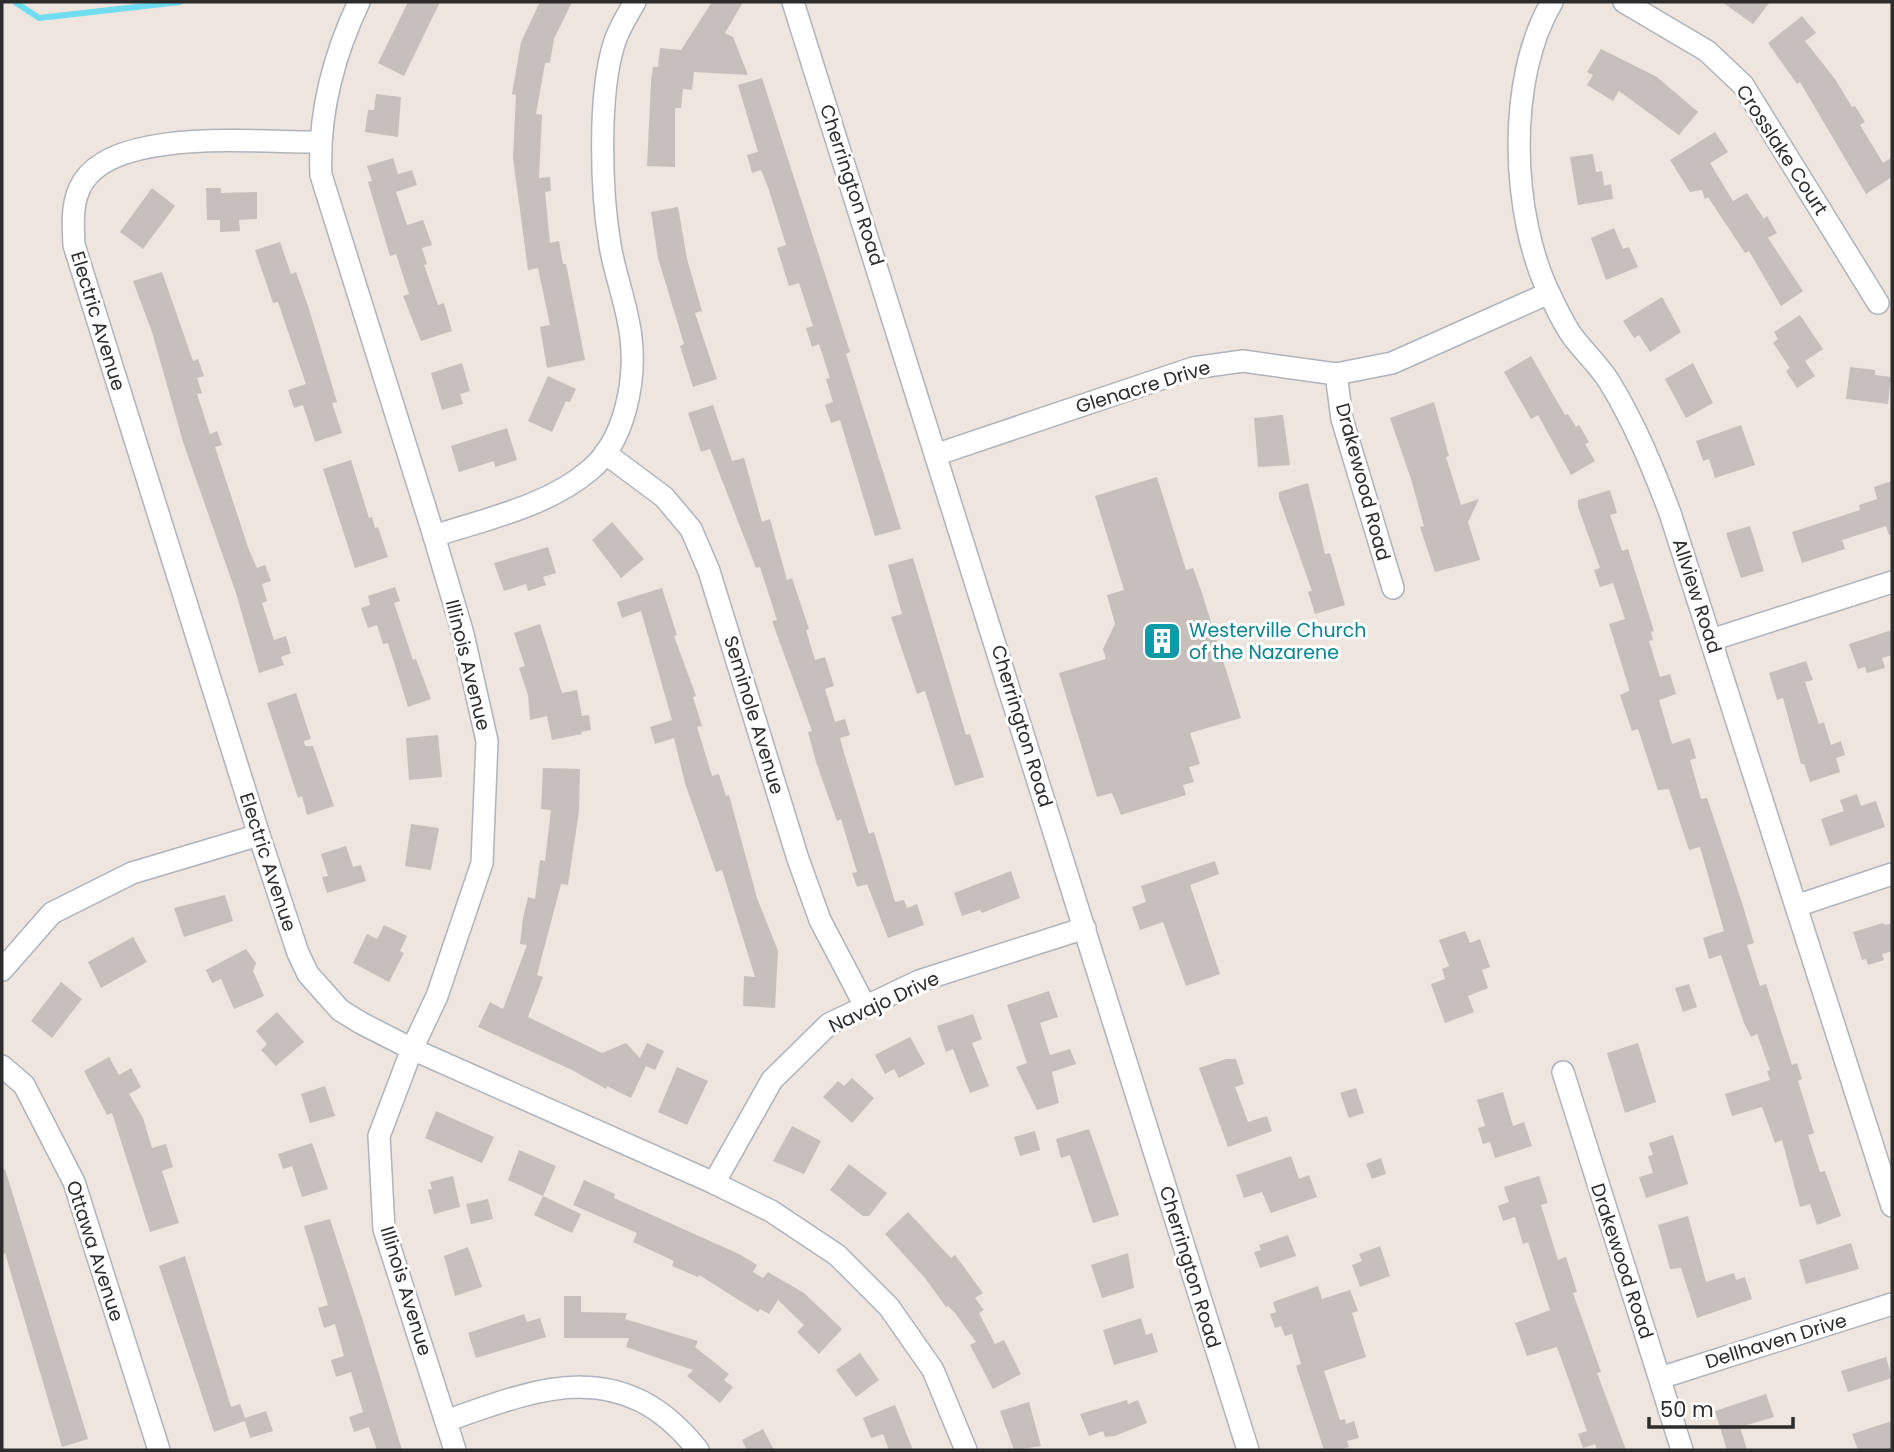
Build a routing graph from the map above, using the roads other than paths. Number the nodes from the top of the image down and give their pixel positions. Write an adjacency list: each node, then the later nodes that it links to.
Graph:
1 (359, 2): 6 (street, Illinois Avenue)
2 (635, 2): 10 (street)
3 (793, 2): 11 (street, Cherrington Road)
4 (1552, 2): 7 (street, Allview Road)
5 (1624, 2): 8 (street, Crosslake Court)
6 (319, 142): 12 (street, Illinois Avenue); 16 (street, Electric Avenue)
7 (1549, 293): 9 (street, Glenacre Drive); 15 (street, Allview Road)
8 (1878, 303)
9 (1336, 374): 11 (street, Glenacre Drive); 14 (street, Drakewood Road)
10 (605, 453): 12 (street); 21 (street, Seminole Avenue)
11 (938, 454): 19 (street, Cherrington Road)
12 (435, 536): 22 (street, Illinois Avenue)
13 (1892, 582): 15 (street)
14 (1393, 588)
15 (1711, 640): 18 (street, Allview Road)
16 (259, 835): 20 (street); 22 (street, Electric Avenue)
17 (1892, 874): 18 (street)
18 (1796, 906): 25 (street, Allview Road)
19 (1085, 928): 21 (street, Navajo Drive); 35 (street, Cherrington Road)
20 (2, 970)
21 (866, 1006): 26 (street, Navajo Drive)
22 (412, 1049): 26 (street, Electric Avenue); 30 (street, Illinois Avenue)
23 (2, 1066): 31 (street, Ottawa Avenue)
24 (1563, 1072): 29 (street, Drakewood Road)
25 (1886, 1167): 27 (street, Allview Road)
26 (714, 1183): 34 (street, Electric Avenue)
27 (1892, 1206)
28 (1892, 1304): 29 (street, Dellhaven Drive)
29 (1660, 1378): 36 (street, Drakewood Road)
30 (446, 1421): 32 (street, Illinois Avenue); 33 (street)
31 (159, 1450)
32 (455, 1450)
33 (698, 1450)
34 (966, 1450)
35 (1248, 1450)
36 (1682, 1450)

